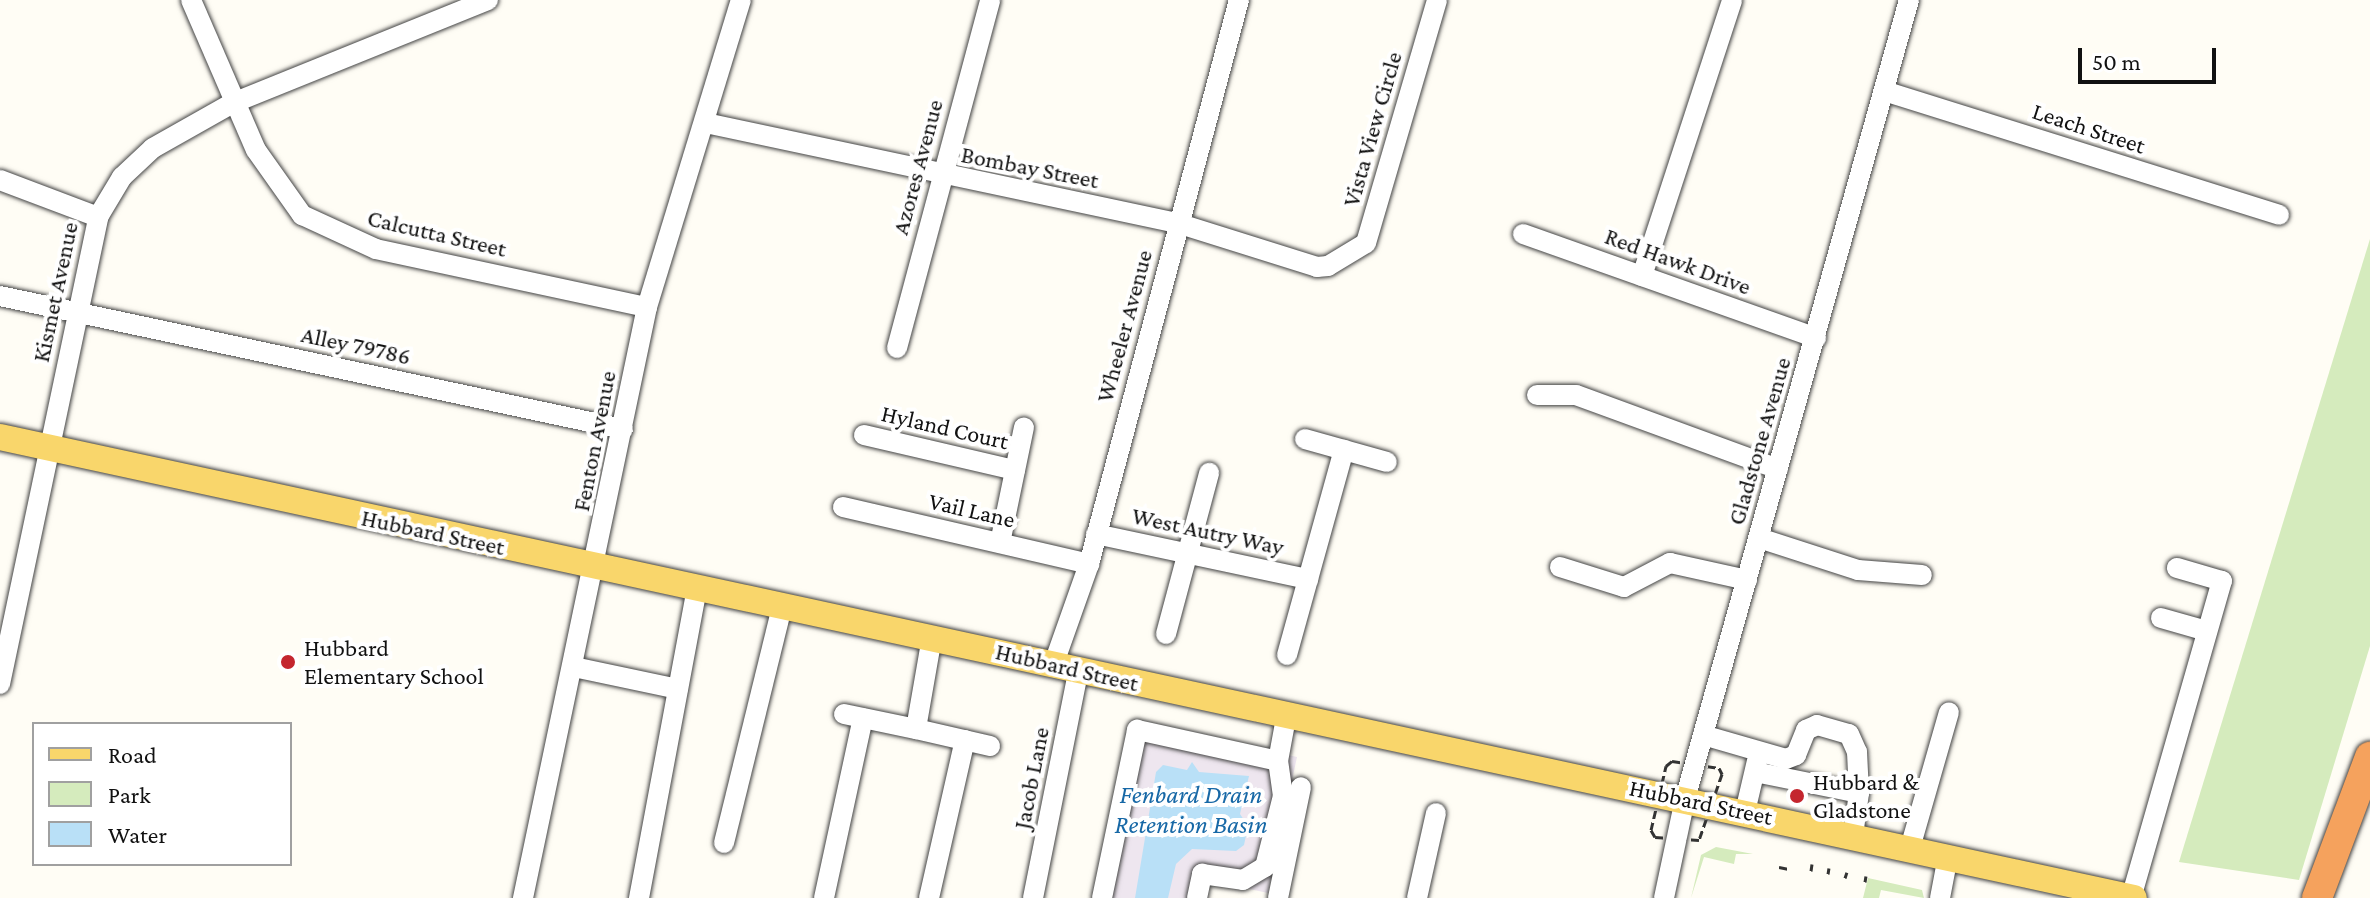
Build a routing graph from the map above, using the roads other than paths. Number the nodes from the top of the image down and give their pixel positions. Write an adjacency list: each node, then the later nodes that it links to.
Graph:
1 (191, 0): 10 (street, Calcutta Street)
2 (488, 0): 10 (street, Kismet Avenue)
3 (741, 0): 11 (street, Fenton Avenue)
4 (990, 0): 12 (street, Azores Avenue)
5 (1239, 0): 16 (street, Wheeler Avenue)
6 (1437, 0): 18 (street, Vista View Circle)
7 (1732, 0): 19 (street)
8 (1909, 0): 9 (street, Gladstone Avenue)
9 (1884, 91): 14 (street, Leach Street); 23 (street, Gladstone Avenue)
10 (233, 103): 15 (street, Kismet Avenue); 21 (street, Calcutta Street)
11 (706, 123): 12 (street, Bombay Street); 21 (street, Fenton Avenue)
12 (940, 175): 16 (street, Bombay Street); 24 (street, Azores Avenue)
13 (0, 180): 15 (street)
14 (2279, 215)
15 (98, 217): 22 (street, Kismet Avenue)
16 (1177, 223): 18 (street, Bombay Street); 38 (street, Wheeler Avenue)
17 (1523, 234): 19 (street, Red Hawk Drive)
18 (1341, 261)
19 (1642, 276): 23 (street, Red Hawk Drive)
20 (0, 296): 22 (street, Alley 79786)
21 (647, 307): 27 (street, Fenton Avenue)
22 (77, 312): 27 (street, Alley 79786); 31 (street, Kismet Avenue)
23 (1816, 338): 34 (street, Gladstone Avenue)
24 (897, 348)
25 (1537, 395): 34 (street)
26 (1024, 427): 35 (street)
27 (623, 429): 43 (street, Fenton Avenue)
28 (864, 435): 35 (street, Hyland Court)
29 (0, 437): 31 (main road, Hubbard Street)
30 (1305, 439): 32 (street)
31 (48, 447): 43 (main road, Hubbard Street); 58 (street, Kismet Avenue)
32 (1344, 450): 33 (street); 47 (street)
33 (1387, 462)
34 (1778, 469): 39 (street, Gladstone Avenue)
35 (1015, 470): 40 (street)
36 (1209, 473): 41 (street)
37 (843, 507): 40 (street, Vail Lane)
38 (1096, 534): 41 (street, West Autry Way); 42 (street, Wheeler Avenue)
39 (1759, 538): 46 (street); 48 (street, Gladstone Avenue)
40 (1000, 543): 42 (street, Vail Lane)
41 (1188, 553): 47 (street, West Autry Way); 53 (street)
42 (1089, 564): 56 (street, Wheeler Avenue)
43 (596, 567): 49 (main road, Hubbard Street); 57 (street, Fenton Avenue)
44 (1560, 567): 48 (street)
45 (2177, 568): 52 (street)
46 (1922, 575)
47 (1308, 579): 55 (street)
48 (1747, 580): 63 (street, Gladstone Avenue)
49 (697, 588): 50 (main road, Hubbard Street); 59 (street)
50 (782, 606): 54 (main road, Hubbard Street); 76 (street)
51 (2161, 618): 52 (street)
52 (2207, 631): 90 (street)
53 (1166, 634)
54 (932, 637): 56 (main road, Hubbard Street); 62 (street)
55 (1287, 655)
56 (1066, 665): 61 (main road, Hubbard Street); 83 (street, Jacob Lane)
57 (574, 667): 59 (street); 79 (street, Fenton Avenue)
58 (0, 684)
59 (678, 689): 80 (street)
60 (1949, 712): 77 (street)
61 (1286, 718): 68 (street); 72 (main road, Hubbard Street)
62 (916, 729): 64 (street); 81 (street)
63 (1703, 735): 66 (street); 72 (street, Gladstone Avenue)
64 (965, 740): 65 (street); 82 (street)
65 (990, 746)
66 (1759, 751): 69 (street); 71 (street)
67 (2370, 757): 91 (highway)
68 (1278, 761): 84 (street); 85 (street)
69 (1755, 772): 71 (street); 73 (street)
70 (1301, 787): 86 (street)
71 (1859, 793): 75 (street)
72 (1685, 799): 73 (main road, Hubbard Street); 88 (street, Gladstone Avenue)
73 (1745, 812): 75 (main road, Hubbard Street)
74 (1436, 813): 87 (street)
75 (1853, 835): 77 (main road, Hubbard Street)
76 (724, 843)
77 (1910, 848): 78 (main road, Hubbard Street)
78 (1948, 856): 89 (street); 90 (main road, Hubbard Street)
79 (523, 898)
80 (639, 898)
81 (824, 898)
82 (929, 898)
83 (1033, 898)
84 (1102, 898)
85 (1197, 898)
86 (1278, 898)
87 (1417, 898)
88 (1664, 898)
89 (1940, 898)
90 (2132, 898)
91 (2317, 898)

